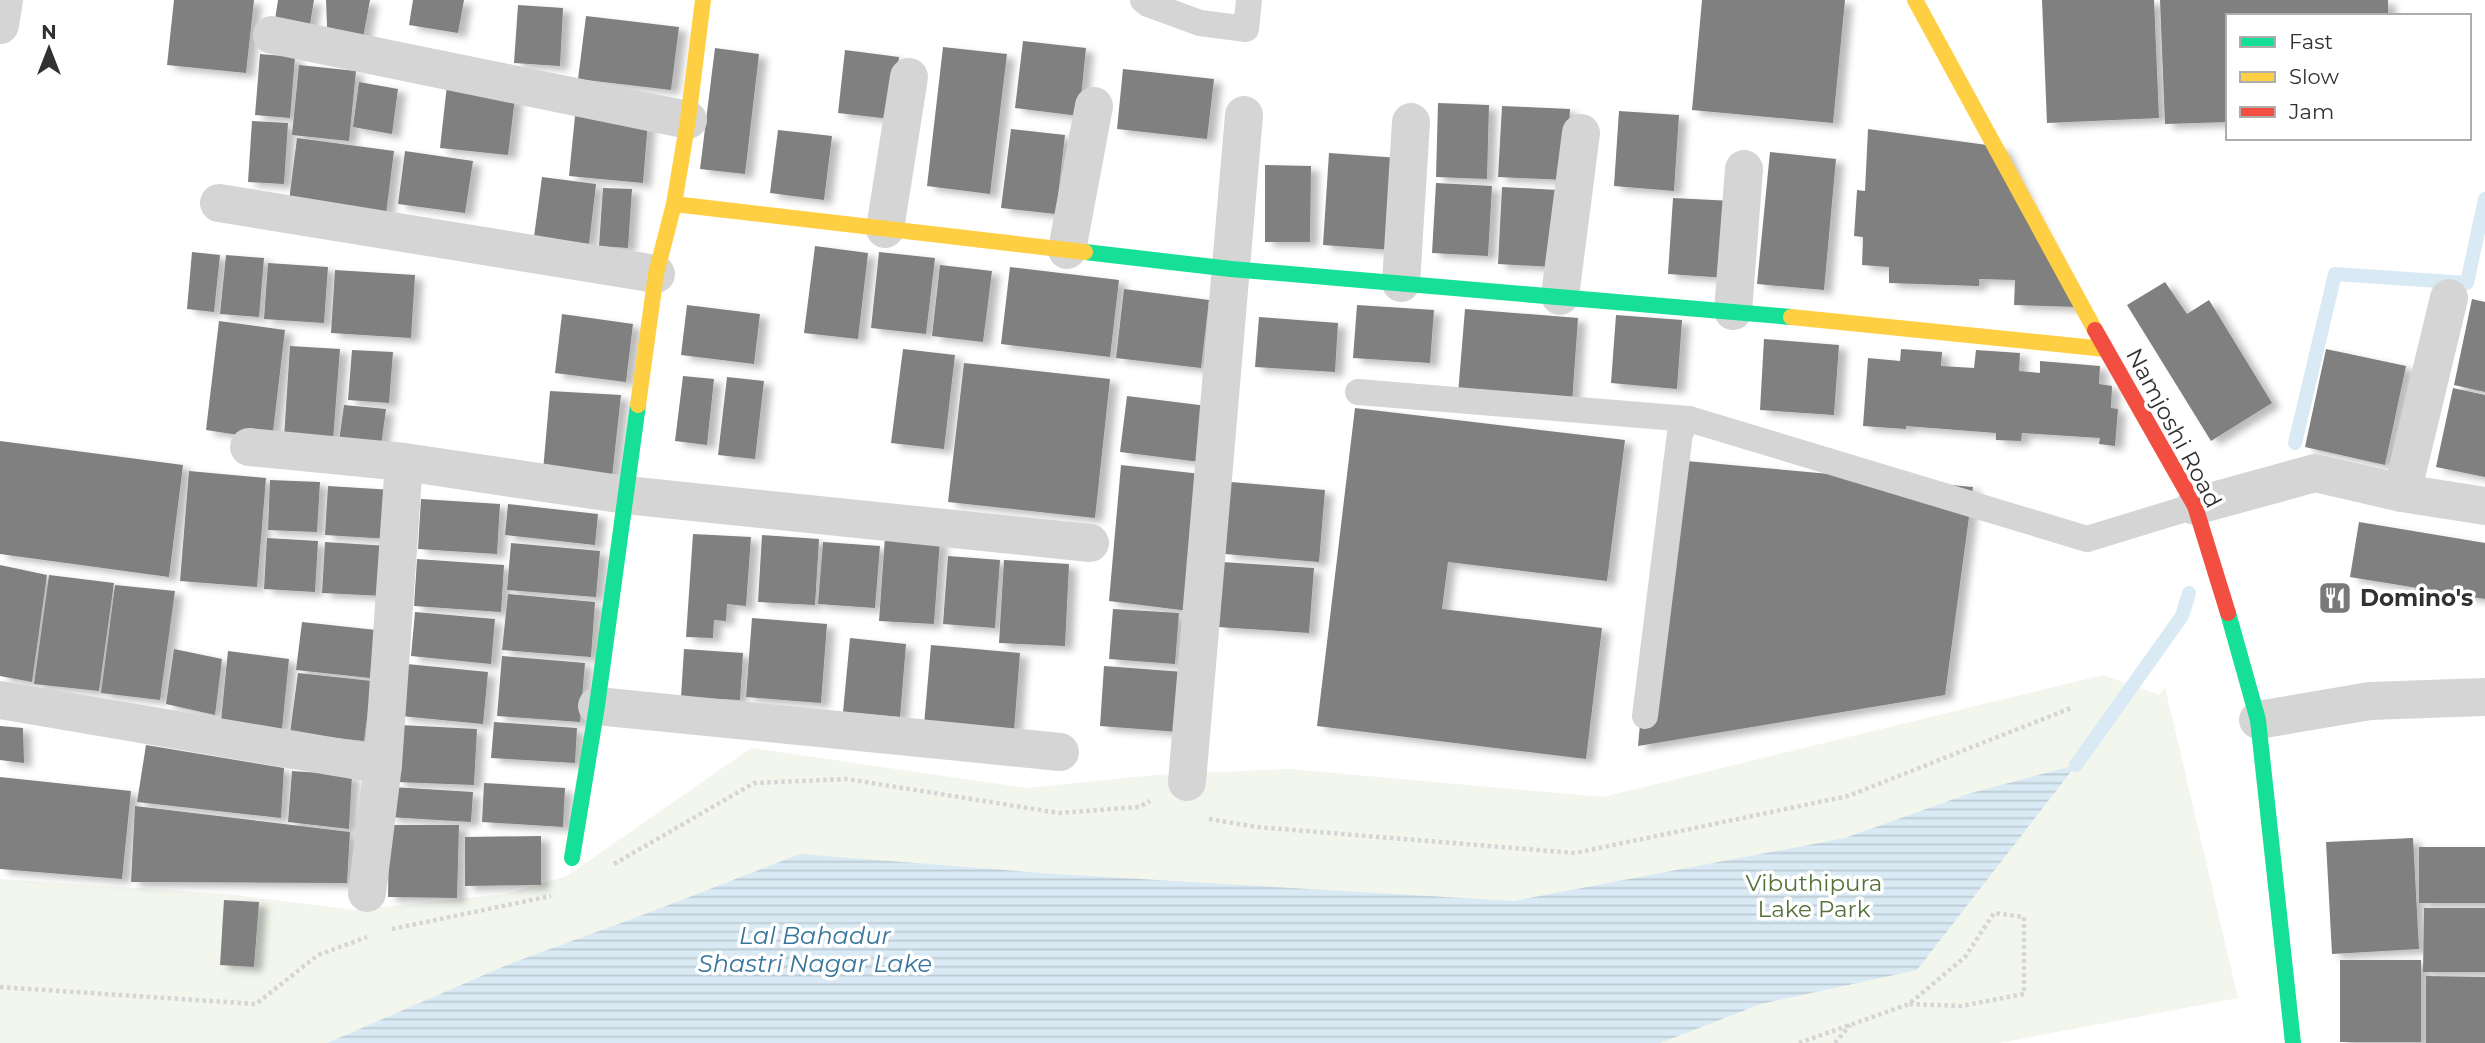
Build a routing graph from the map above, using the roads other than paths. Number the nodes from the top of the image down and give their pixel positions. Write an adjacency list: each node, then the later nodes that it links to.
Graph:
1 (5, 0): 6 (street)
2 (704, 0): 11 (street)
3 (1143, 0): 4 (lane)
4 (1249, 0)
5 (1915, 0): 25 (street, Namjoshi Road)
6 (0, 25)
7 (272, 35): 11 (street)
8 (909, 77): 17 (street)
9 (1094, 106): 18 (street)
10 (1244, 115): 19 (street)
11 (688, 120): 16 (street)
12 (1411, 122): 21 (street)
13 (1581, 133): 22 (street)
14 (1744, 169): 24 (street)
15 (219, 203): 20 (street)
16 (674, 204): 17 (street); 20 (street)
17 (886, 229): 18 (street)
18 (1067, 250): 19 (street)
19 (1231, 269): 21 (street); 42 (street)
20 (656, 274): 31 (street)
21 (1401, 283): 22 (street)
22 (1560, 296): 24 (street)
23 (2449, 298): 30 (street)
24 (1733, 311): 25 (street)
25 (2105, 349): 32 (street, Namjoshi Road)
26 (1358, 392): 27 (lane)
27 (1689, 419): 32 (lane); 38 (lane)
28 (249, 447): 29 (street)
29 (404, 462): 31 (street); 41 (street)
30 (2402, 493): 32 (street); 33 (street)
31 (626, 495): 34 (street); 37 (street)
32 (2195, 506): 39 (street, Namjoshi Road)
33 (2485, 506)
34 (1090, 543)
35 (2485, 697): 39 (street)
36 (0, 700): 41 (street)
37 (597, 706): 40 (street); 43 (street)
38 (1645, 716)
39 (2258, 720): 45 (street, Namjoshi Road)
40 (1060, 752)
41 (383, 765): 44 (street)
42 (1187, 782)
43 (572, 858)
44 (367, 893)
45 (2293, 1043)

